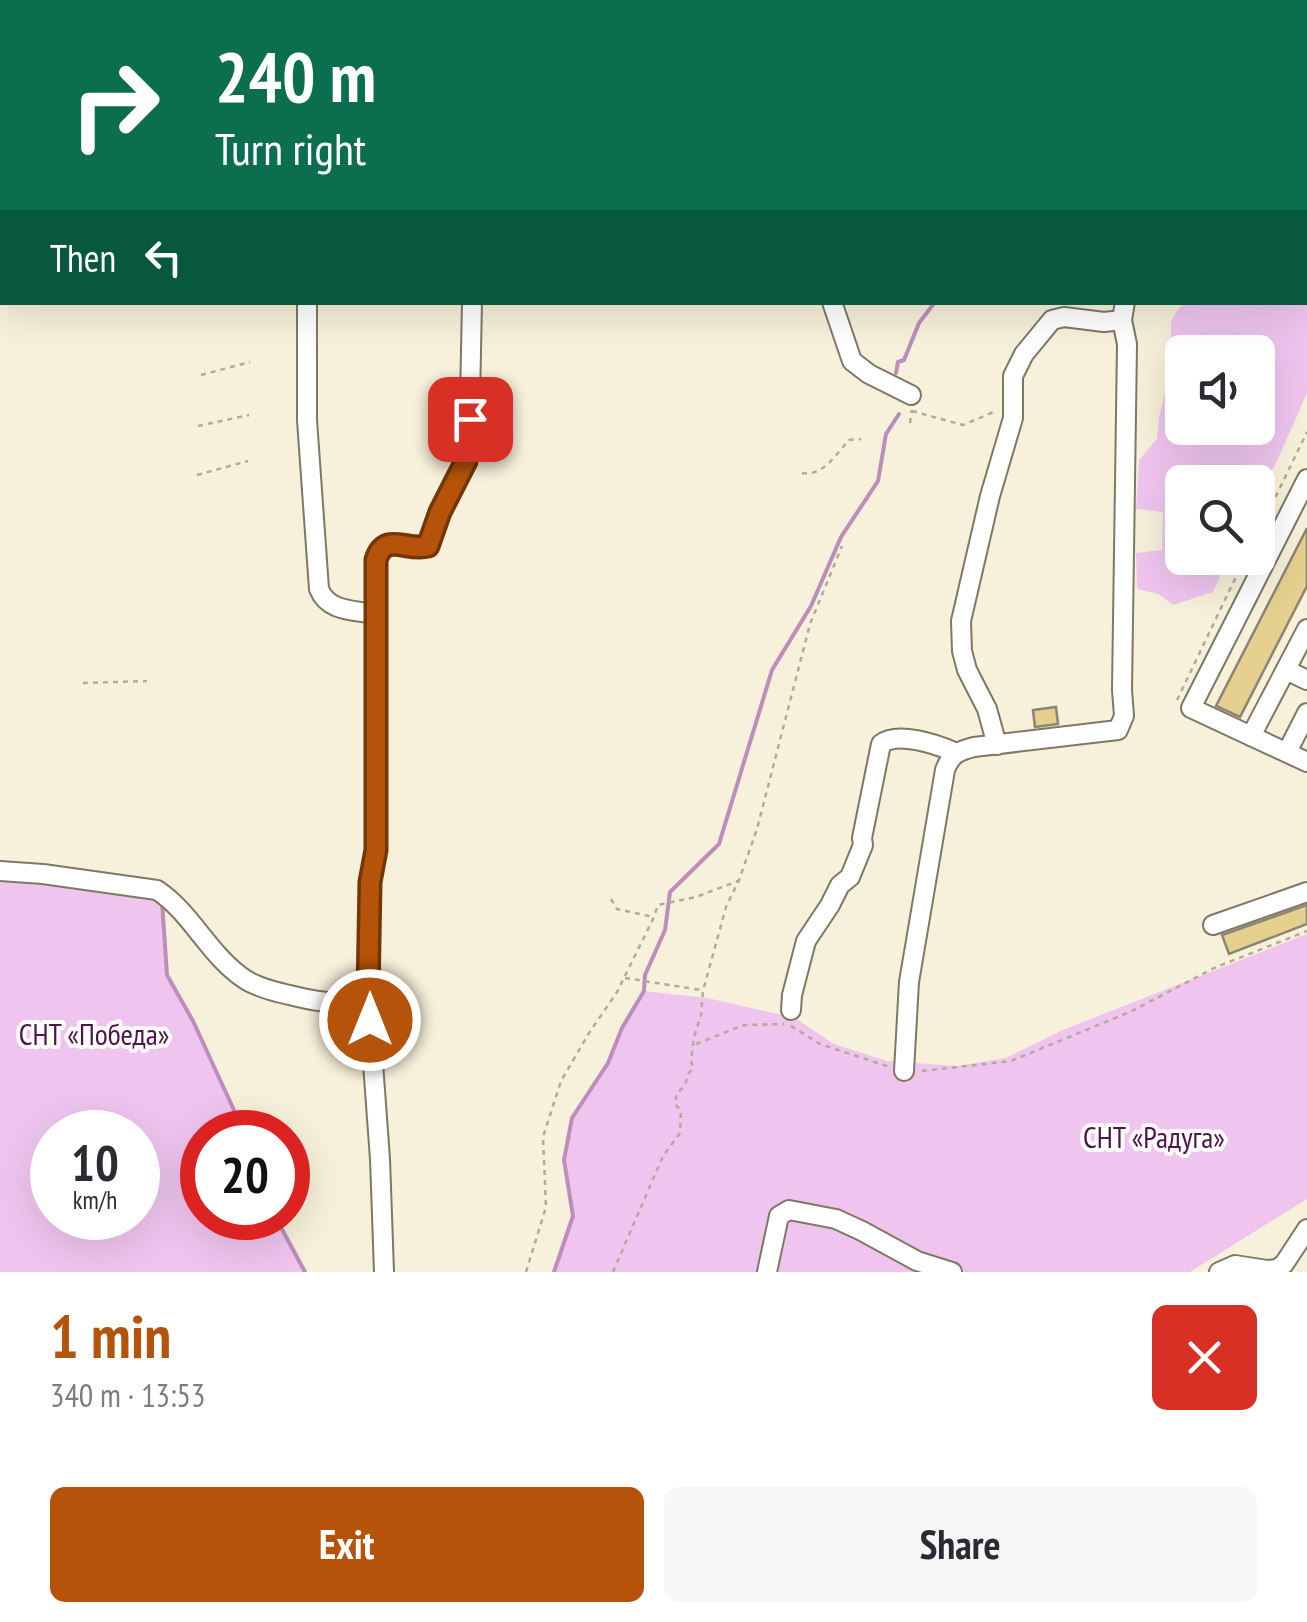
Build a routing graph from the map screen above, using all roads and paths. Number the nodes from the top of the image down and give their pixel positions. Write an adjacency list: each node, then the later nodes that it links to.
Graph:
1 (307, 305): 22 (lane)
2 (472, 305): 22 (lane)
3 (833, 305): 8 (lane)
4 (1054, 311): 5 (lane); 9 (lane)
5 (1124, 311): 31 (lane)
6 (250, 362): 7 (path)
7 (201, 375)
8 (911, 395)
9 (1014, 403): 11 (path); 31 (lane)
10 (249, 415): 12 (path)
11 (910, 424)
12 (198, 426)
13 (1307, 432): 19 (path)
14 (860, 439): 16 (path)
15 (248, 461): 17 (path)
16 (802, 474)
17 (196, 475)
18 (1307, 480): 28 (lane)
19 (1275, 498)
20 (842, 546): 36 (path)
21 (1237, 575): 28 (path)
22 (375, 614): 44 (lane)
23 (1307, 628): 24 (lane)
24 (1286, 670): 25 (lane); 30 (lane)
25 (1307, 680)
26 (147, 681): 27 (path)
27 (83, 683)
28 (1191, 708): 30 (lane)
29 (1307, 713): 33 (lane)
30 (1251, 736): 33 (lane)
31 (997, 744): 32 (lane)
32 (954, 752): 45 (lane); 47 (lane)
33 (1287, 752): 34 (lane)
34 (1307, 762)
35 (0, 871): 44 (lane)
36 (739, 880): 39 (path); 43 (path)
37 (1307, 892): 40 (lane)
38 (611, 899): 39 (path)
39 (654, 917): 42 (path)
40 (1213, 925)
41 (1307, 931): 47 (path)
42 (624, 978): 43 (path); 50 (path)
43 (703, 991): 46 (path)
44 (368, 995): 49 (lane)
45 (792, 1010)
46 (693, 1046): 47 (path); 51 (path)
47 (904, 1071)
48 (1307, 1228): 54 (lane)
49 (384, 1272)
50 (526, 1272)
51 (613, 1272)
52 (767, 1272): 53 (lane)
53 (952, 1272)
54 (1218, 1272)

